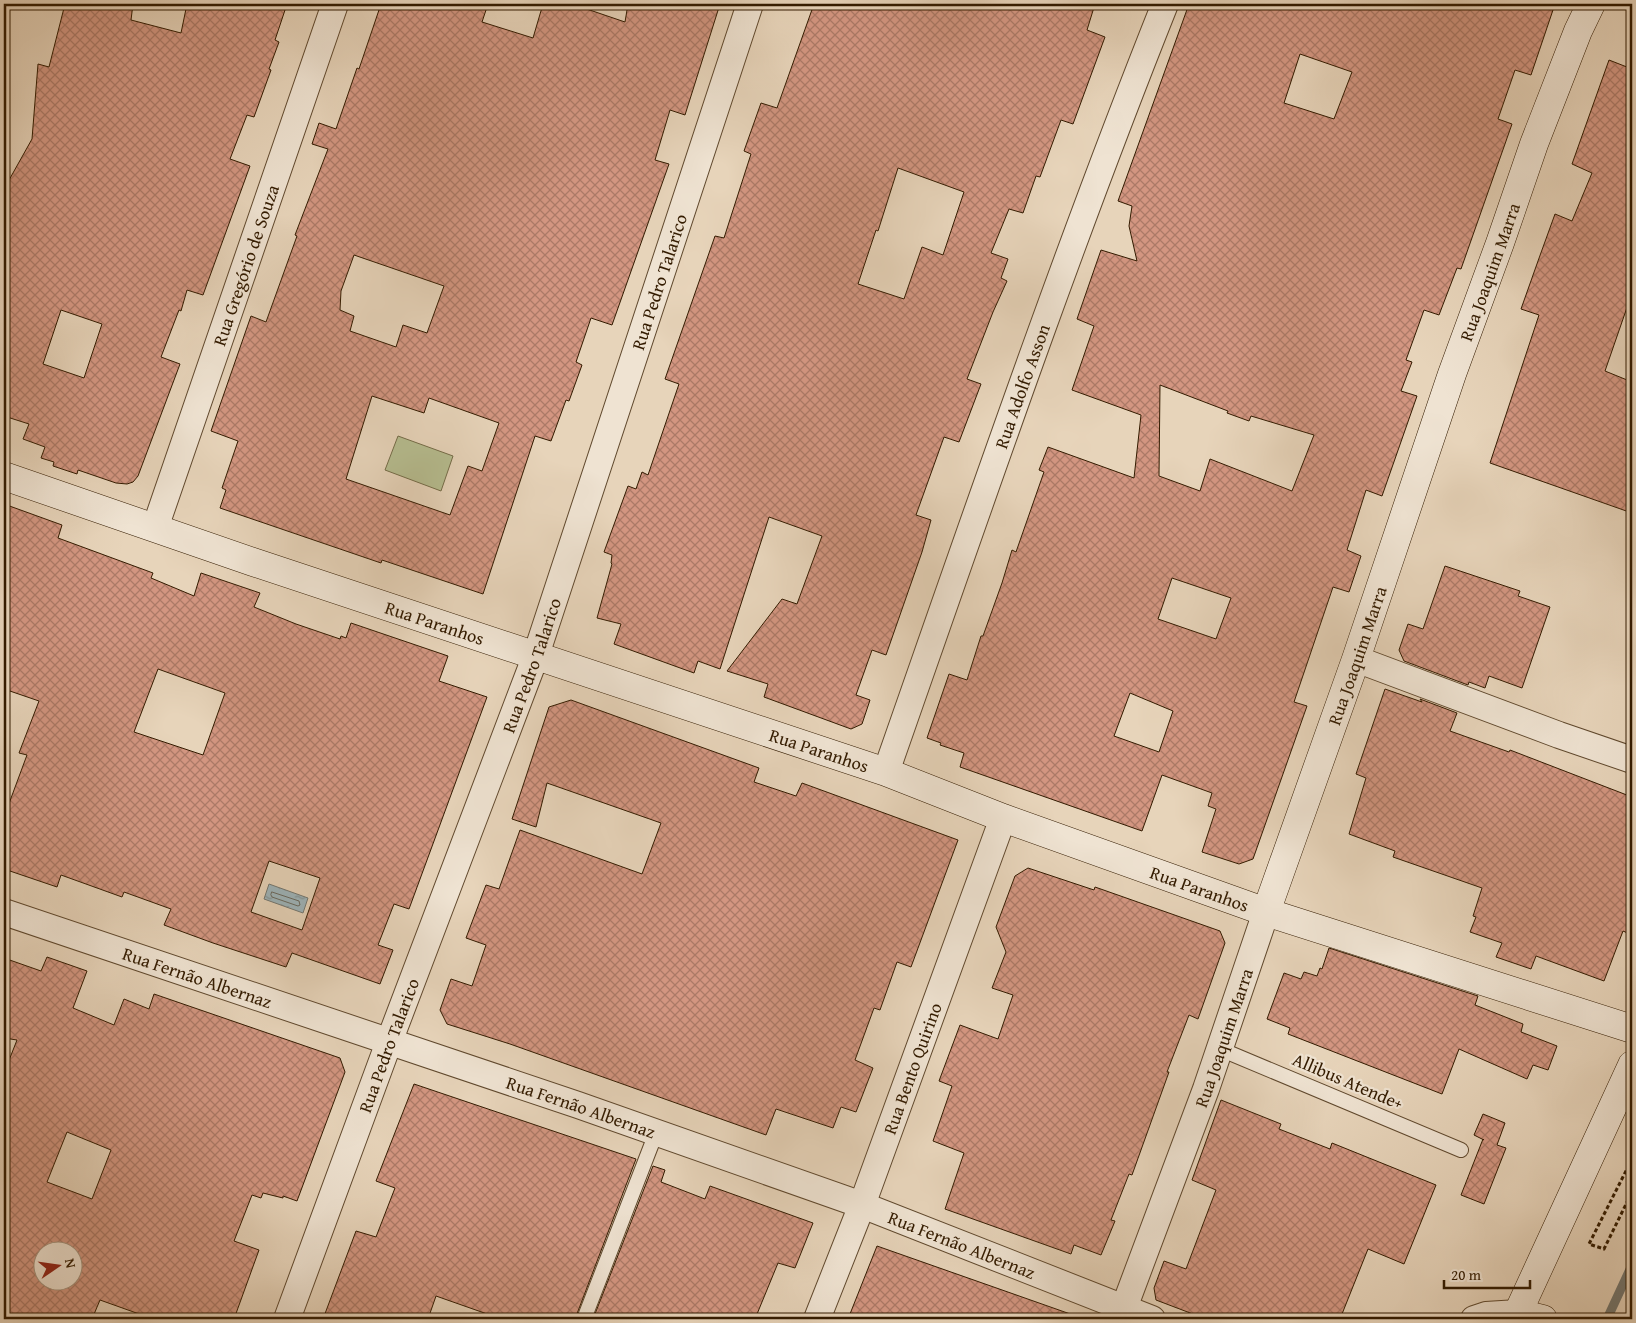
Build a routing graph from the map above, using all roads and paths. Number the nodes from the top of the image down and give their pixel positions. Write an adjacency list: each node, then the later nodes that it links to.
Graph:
1 (335, 4): 6 (street, Rua Gregório de Souza)
2 (750, 4): 7 (street, Rua Pedro Talarico)
3 (1165, 4): 10 (street, Rua Adolfo Asson)
4 (1591, 4): 8 (street, Rua Joaquim Marra)
5 (4, 476): 6 (street, Rua Paranhos)
6 (155, 528): 7 (street, Rua Paranhos)
7 (536, 655): 10 (street, Rua Paranhos); 15 (street, Rua Pedro Talarico)
8 (1356, 659): 9 (street); 13 (street, Rua Joaquim Marra)
9 (1632, 760)
10 (886, 772): 11 (street, Rua Paranhos)
11 (1003, 818): 13 (street, Rua Paranhos); 22 (street, Rua Bento Quirino)
12 (4, 912): 15 (street, Rua Fernão Albernaz)
13 (1266, 912): 14 (street, Rua Paranhos); 16 (street, Rua Joaquim Marra)
14 (1632, 1029)
15 (389, 1042): 18 (street, Rua Fernão Albernaz); 25 (street, Rua Pedro Talarico)
16 (1220, 1049): 19 (lane, Allibus Atende+); 23 (street, Rua Joaquim Marra)
17 (1632, 1066): 24 (street)
18 (656, 1133): 22 (street, Rua Fernão Albernaz); 26 (lane)
19 (1461, 1150)
20 (1632, 1159): 21 (path)
21 (1632, 1192)
22 (862, 1205): 23 (street, Rua Fernão Albernaz); 27 (street, Rua Bento Quirino)
23 (1124, 1308): 28 (street, Rua Fernão Albernaz)
24 (1525, 1317): 29 (street)
25 (287, 1319)
26 (584, 1319)
27 (817, 1319)
28 (1152, 1319)
29 (1474, 1319)

